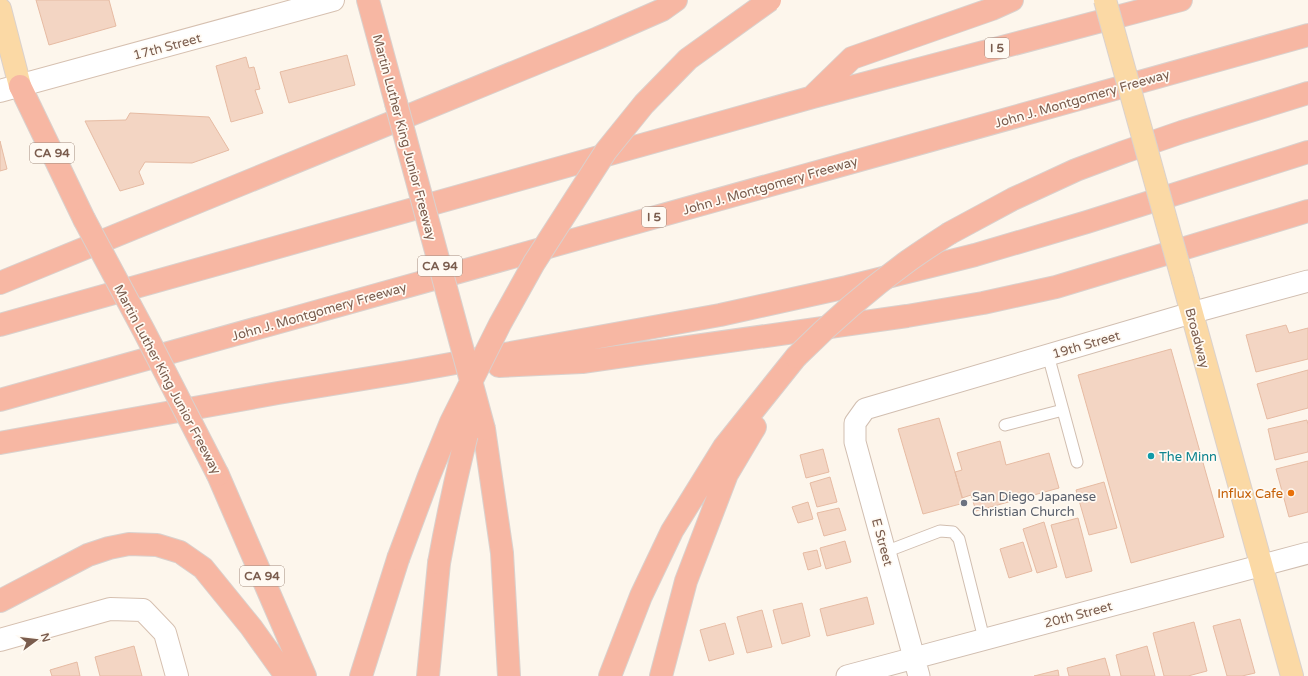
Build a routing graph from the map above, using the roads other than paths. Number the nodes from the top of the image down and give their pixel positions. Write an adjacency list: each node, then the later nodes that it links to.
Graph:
1 (333, 0): 10 (main road, 17th Street)
2 (368, 0): 41 (highway, Martin Luther King Junior Freeway / CA 94, bridge)
3 (676, 0): 16 (highway)
4 (770, 0): 18 (highway, bridge)
5 (1012, 0): 12 (highway)
6 (1104, 0): 17 (main road, Broadway, bridge)
7 (1181, 0): 12 (highway, I 5)
8 (0, 9): 10 (main road)
9 (1308, 35): 23 (highway, John J. Montgomery Freeway / I 5)
10 (10, 88): 38 (highway, Martin Luther King Junior Freeway / CA 94, bridge)
11 (1308, 92): 21 (highway, bridge)
12 (813, 97): 19 (highway, I 5)
13 (1308, 152): 22 (highway)
14 (1308, 211): 22 (highway)
15 (1308, 281): 17 (street, 19th Street)
16 (0, 283)
17 (1191, 313): 20 (street, 19th Street); 31 (main road, Broadway)
18 (500, 324): 39 (highway, bridge); 40 (highway, bridge)
19 (0, 325)
20 (1048, 355): 24 (street, 19th Street); 25 (lane)
21 (796, 357): 42 (highway); 43 (highway)
22 (406, 372): 27 (highway)
23 (0, 400)
24 (865, 409): 29 (street, E Street)
25 (1063, 410): 26 (lane); 28 (lane)
26 (1005, 425)
27 (0, 443)
28 (1077, 462)
29 (886, 552): 33 (lane); 35 (street, E Street)
30 (1308, 553): 31 (street, 20th Street)
31 (1261, 565): 33 (street, 20th Street); 45 (main road, Broadway)
32 (0, 601): 37 (highway)
33 (984, 639): 35 (street, 20th Street)
34 (0, 640): 36 (main road)
35 (917, 667): 44 (street, 20th Street)
36 (176, 676)
37 (286, 676)
38 (306, 676)
39 (361, 676)
40 (428, 676)
41 (509, 676)
42 (610, 676)
43 (661, 676)
44 (847, 676)
45 (1292, 676)

